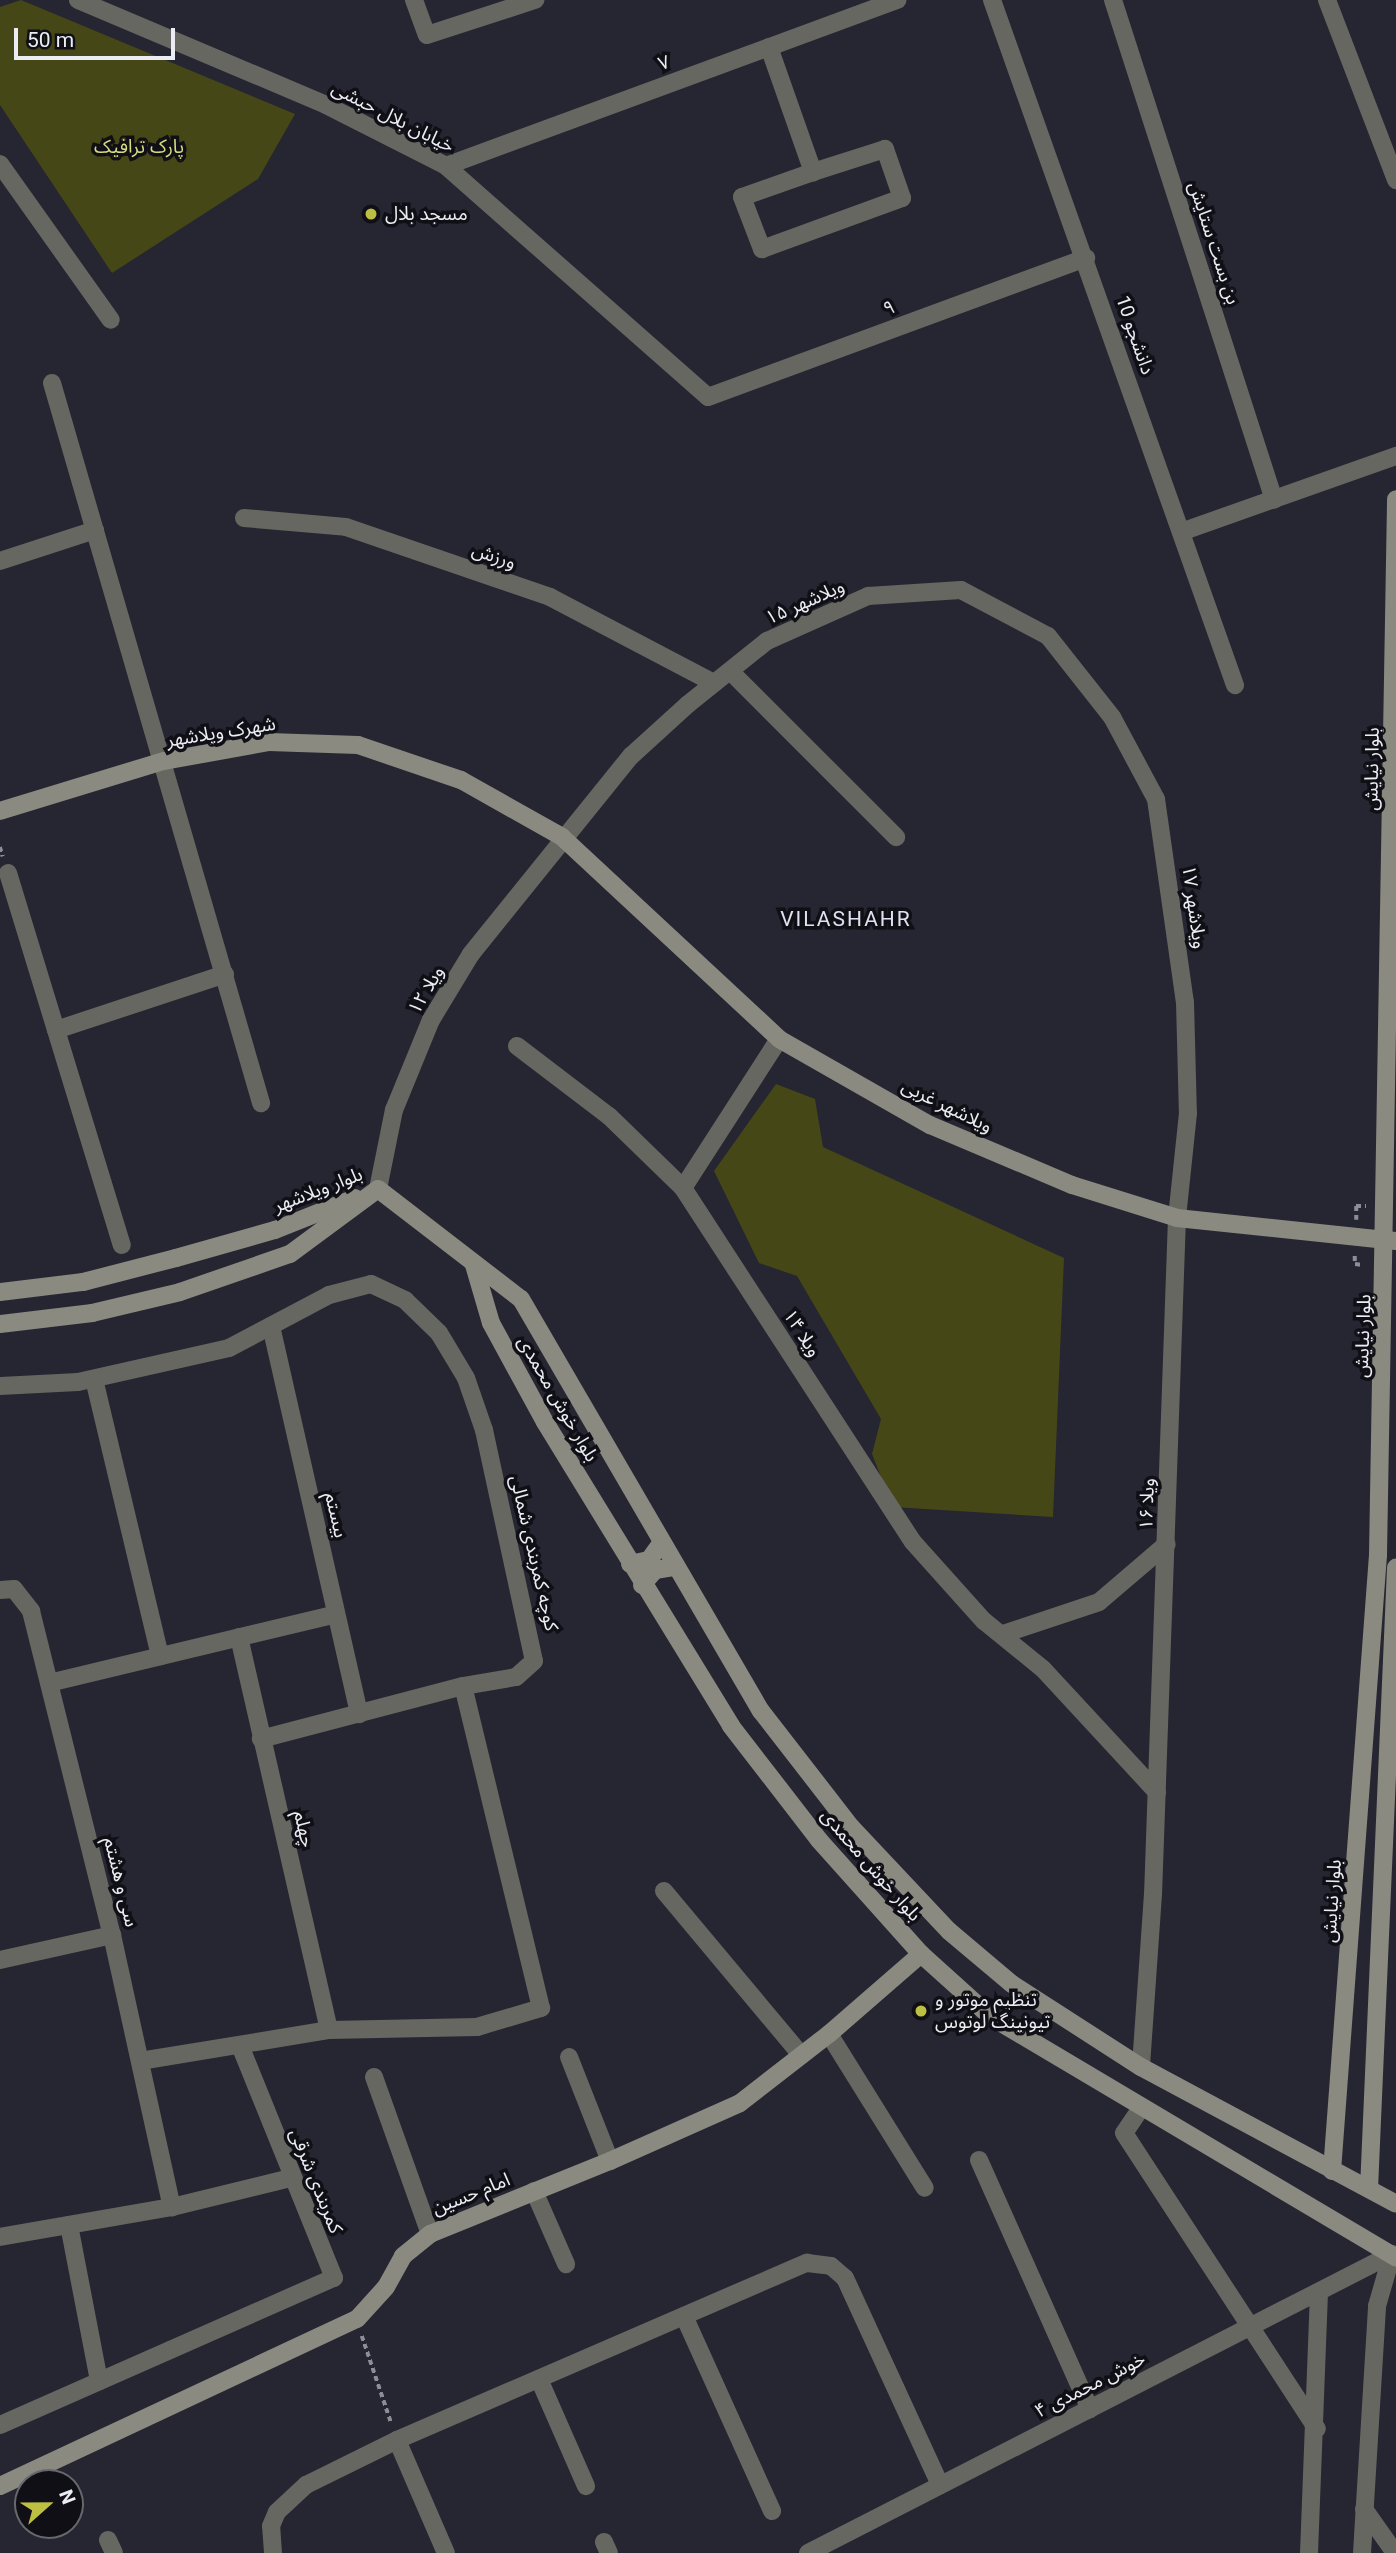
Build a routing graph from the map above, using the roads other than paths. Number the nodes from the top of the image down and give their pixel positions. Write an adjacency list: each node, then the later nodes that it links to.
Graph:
1 (78, 0): 10 (street, خیابان بلال حبشی)
2 (414, 0): 3 (street)
3 (535, 0)
4 (898, 0): 8 (street, ۷)
5 (992, 0): 13 (street, دانشجو 10)
6 (1113, 0): 19 (street, بن بست ستایش)
7 (1327, 0): 12 (street)
8 (769, 47): 10 (street, ۷); 11 (street)
9 (0, 164): 14 (street)
10 (446, 166): 16 (street, خیابان بلال حبشی)
11 (813, 172): 11 (street)
12 (1396, 180)
13 (1086, 258): 16 (street, ۹); 22 (street, دانشجو 10)
14 (111, 320)
15 (52, 383): 21 (street)
16 (708, 397)
17 (1396, 456): 19 (street)
18 (1396, 499): 27 (street, بلوار نیایش)
19 (1275, 500): 22 (street)
20 (244, 518): 26 (street, ورزش)
21 (95, 530): 23 (street); 29 (street)
22 (1181, 532): 28 (street, دانشجو 10)
23 (0, 561)
24 (1048, 636): 25 (street, ویلاشهر ۱۵); 42 (street, ویلاشهر ۱۷)
25 (730, 671): 26 (street, ویلاشهر ۱۵); 32 (street)
26 (714, 683): 31 (street, ویلاشهر ۱۵)
27 (1395, 683): 34 (street, بلوار نیایش)
28 (1235, 685)
29 (164, 761): 30 (street, شهرک ویلاشهر); 31 (street, شهرک ویلاشهر); 35 (street)
30 (0, 811)
31 (562, 837): 37 (street, ویلاشهر غربی); 41 (street, ویلا ۱۲)
32 (896, 837)
33 (8, 873): 36 (street)
34 (1393, 953): 43 (street, بلوار نیایش)
35 (225, 975): 36 (street); 39 (street)
36 (56, 1031): 44 (street)
37 (779, 1039): 40 (street); 42 (street, ویلاشهر غربی)
38 (517, 1046): 40 (street, ۱۴ ویلا)
39 (261, 1103)
40 (683, 1188): 61 (street, ۱۴ ویلا)
41 (378, 1189): 45 (street); 46 (street, بلوار ویلاشهر); 47 (street, بلوار ویلاشهر)
42 (1177, 1218): 43 (street, ویلاشهر غربی); 51 (street, ۱۶ ویلا)
43 (1391, 1240): 53 (street, بلوار نیایش)
44 (122, 1245)
45 (474, 1265): 52 (street, بلوار خوش محمدی); 55 (street, بلوار خوش محمدی)
46 (0, 1292)
47 (0, 1324)
48 (271, 1326): 49 (street); 60 (street, بیستم); 65 (street, کوچه کمربندی شمالی)
49 (94, 1379): 50 (street); 63 (street)
50 (0, 1386)
51 (1167, 1544): 61 (street); 68 (street, ۱۶ ویلا)
52 (660, 1545): 55 (street); 56 (street, بلوار خوش محمدی)
53 (1378, 1555): 54 (street); 69 (street, بلوار نیایش)
54 (1396, 1556)
55 (630, 1564): 58 (street, بلوار خوش محمدی)
56 (675, 1567): 58 (street); 81 (street, بلوار خوش محمدی)
57 (1396, 1568): 70 (street)
58 (642, 1585): 73 (street, بلوار خوش محمدی)
59 (0, 1590): 64 (street, سی و هشتم)
60 (336, 1614): 62 (street); 66 (street, بیستم)
61 (1003, 1634): 68 (street, ۱۴ ویلا)
62 (239, 1637): 63 (street); 67 (street, چهلم)
63 (160, 1656): 64 (street)
64 (49, 1683): 72 (street, سی و هشتم)
65 (463, 1686): 66 (street); 75 (street)
66 (359, 1714): 67 (street)
67 (261, 1740): 75 (street, چهلم)
68 (1157, 1792): 81 (street, ۱۶ ویلا)
69 (1360, 1821): 70 (street); 86 (street, بلوار نیایش)
70 (1385, 1824): 89 (street)
71 (664, 1891): 78 (street)
72 (112, 1935): 74 (street); 80 (street, سی و هشتم)
73 (921, 1954): 76 (street, امام حسین); 83 (street, بلوار خوش محمدی)
74 (0, 1960)
75 (329, 2030): 77 (street)
76 (829, 2034): 78 (street, امام حسین); 88 (street)
77 (240, 2045): 80 (street); 87 (street, کمربندی شرقی)
78 (801, 2055): 85 (street, امام حسین)
79 (569, 2057): 85 (street)
80 (140, 2061): 92 (street, سی و هشتم)
81 (1141, 2067): 86 (street, بلوار خوش محمدی)
82 (374, 2077): 94 (street)
83 (1141, 2108): 96 (street, بلوار خوش محمدی); 100 (street)
84 (979, 2160): 103 (street)
85 (610, 2161): 90 (street, امام حسین)
86 (1332, 2171): 89 (street, بلوار خوش محمدی)
87 (291, 2178): 92 (street); 102 (street, کمربندی شرقی)
88 (925, 2188)
89 (1369, 2189): 91 (street, بلوار خوش محمدی)
90 (534, 2191): 94 (street, امام حسین); 97 (street)
91 (1396, 2204)
92 (172, 2207): 93 (street)
93 (69, 2225): 95 (street); 102 (street)
94 (430, 2234): 108 (street, امام حسین)
95 (0, 2237)
96 (1394, 2255): 98 (street, خوش محمدی ۴); 110 (street)
97 (566, 2264)
98 (1319, 2292): 100 (street, خوش محمدی ۴); 105 (street)
99 (684, 2316): 101 (street); 107 (street); 111 (street)
100 (1249, 2327): 103 (street, خوش محمدی ۴); 105 (street)
101 (539, 2379): 106 (street); 109 (street)
102 (99, 2381): 104 (street, کمربندی شرقی)
103 (1090, 2409): 107 (street, خوش محمدی ۴)
104 (0, 2425)
105 (1317, 2429): 115 (street)
106 (397, 2440): 113 (street); 114 (street)
107 (940, 2485): 112 (street, خوش محمدی ۴)
108 (0, 2486)
109 (586, 2486)
110 (1364, 2509): 116 (street); 117 (street)
111 (772, 2511)
112 (813, 2552)
113 (273, 2553)
114 (446, 2553)
115 (1309, 2553)
116 (1362, 2553)
117 (1395, 2553)

